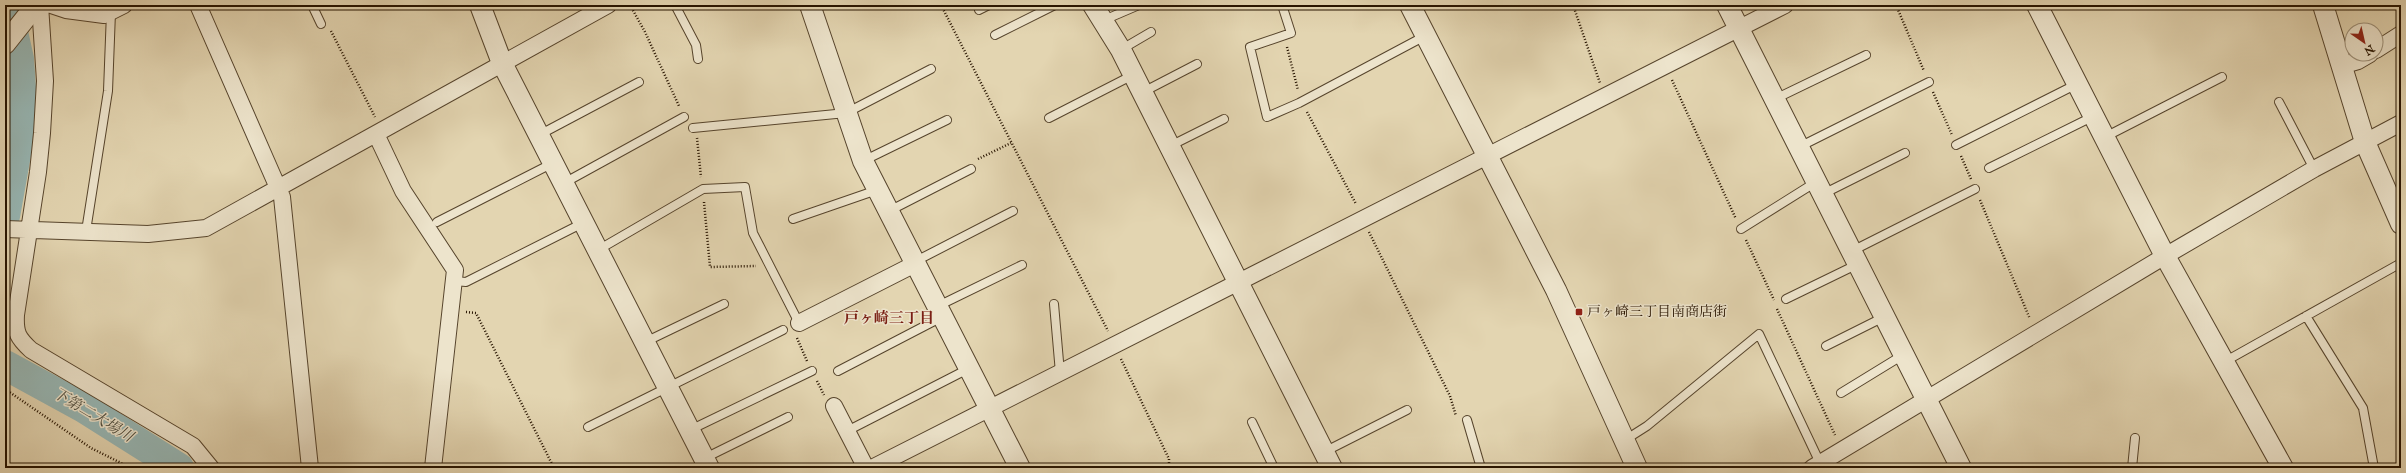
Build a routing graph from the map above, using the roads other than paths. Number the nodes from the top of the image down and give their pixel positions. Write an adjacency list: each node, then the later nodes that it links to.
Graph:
1 (36, 5): 28 (street)
2 (40, 5): 81 (street)
3 (51, 5): 19 (street)
4 (199, 5): 69 (street)
5 (312, 5): 22 (lane)
6 (480, 5): 34 (street)
7 (608, 5): 34 (street)
8 (675, 5): 32 (lane)
9 (989, 5): 20 (lane)
10 (1055, 5): 26 (lane)
11 (1139, 5): 21 (lane)
12 (1282, 5): 27 (lane)
13 (1410, 5): 27 (street)
14 (1727, 5): 23 (street)
15 (1785, 5): 23 (street)
16 (2038, 5): 42 (street)
17 (2323, 5): 36 (street)
18 (812, 6): 46 (street)
19 (117, 8): 82 (lane)
20 (979, 10)
21 (1099, 13): 30 (street)
22 (325, 25)
23 (1738, 28): 44 (street); 62 (street)
24 (1151, 32): 30 (lane)
25 (2401, 34): 29 (street)
26 (995, 35)
27 (1426, 36): 62 (street)
28 (5, 44)
29 (2384, 45)
30 (1121, 50): 38 (street)
31 (1866, 55): 44 (lane)
32 (698, 59)
33 (2355, 62): 36 (street)
34 (502, 64): 54 (street); 55 (street)
35 (1197, 64): 43 (lane)
36 (2341, 66): 57 (street)
37 (931, 69): 46 (lane)
38 (1133, 75): 43 (street); 49 (lane)
39 (2222, 77): 56 (lane)
40 (639, 82): 55 (lane)
41 (1929, 82): 60 (lane)
42 (2077, 84): 47 (street); 58 (lane)
43 (1142, 92): 59 (street)
44 (1775, 100): 60 (street)
45 (2279, 102): 67 (lane)
46 (846, 113): 53 (lane); 63 (street)
47 (2094, 116): 56 (street); 65 (lane)
48 (684, 117): 68 (lane)
49 (1049, 118)
50 (1224, 119): 59 (lane)
51 (947, 120): 63 (lane)
52 (2401, 123): 57 (street)
53 (693, 128)
54 (379, 132): 69 (street); 89 (street)
55 (539, 135): 64 (street)
56 (2104, 137): 84 (street)
57 (2365, 142): 67 (street); 76 (street)
58 (1956, 145)
59 (1169, 146): 90 (street)
60 (1799, 147): 70 (street)
61 (1905, 153): 70 (lane)
62 (1487, 156): 90 (street); 120 (street)
63 (863, 161): 71 (street)
64 (553, 162): 68 (street); 77 (lane)
65 (1989, 168)
66 (971, 169): 73 (lane)
67 (2314, 169): 84 (street)
68 (564, 183): 78 (street)
69 (279, 188): 82 (street); 125 (street)
70 (1820, 188): 80 (lane); 85 (street)
71 (878, 189): 73 (street); 75 (lane)
72 (1975, 189): 85 (lane)
73 (889, 211): 86 (street)
74 (1013, 211): 86 (lane)
75 (793, 219)
76 (2400, 221)
77 (437, 222)
78 (584, 223): 83 (street); 89 (lane)
79 (5, 229): 81 (street)
80 (1741, 229)
81 (25, 230): 82 (street); 124 (street)
82 (86, 231)
83 (598, 250): 97 (lane); 99 (street)
84 (2165, 256): 102 (street); 109 (street)
85 (1855, 258): 91 (lane); 96 (street)
86 (915, 263): 94 (street); 97 (street)
87 (2401, 263): 95 (lane)
88 (1022, 265): 94 (lane)
89 (454, 281): 126 (street)
90 (1238, 283): 106 (street); 121 (street)
91 (1786, 299)
92 (724, 304): 99 (lane)
93 (1054, 304): 106 (lane)
94 (940, 312): 103 (street); 105 (lane)
95 (2306, 316): 102 (lane); 136 (lane)
96 (1884, 317): 100 (lane); 101 (street)
97 (799, 323)
98 (783, 330): 107 (lane)
99 (645, 342): 107 (street)
100 (1826, 346)
101 (1903, 354): 108 (lane); 109 (street)
102 (2224, 362): 135 (street)
103 (969, 368): 111 (street); 118 (lane)
104 (812, 371): 117 (lane)
105 (838, 371)
106 (1060, 373): 111 (street)
107 (667, 388): 116 (lane); 117 (street)
108 (1841, 393)
109 (1926, 400): 123 (street); 133 (street)
110 (834, 406): 118 (street)
111 (989, 408): 128 (street); 129 (street)
112 (1407, 410): 121 (lane)
113 (788, 417): 122 (lane)
114 (1467, 420): 131 (lane)
115 (1252, 422): 130 (lane)
116 (588, 427)
117 (689, 431): 122 (street)
118 (847, 431): 127 (street)
119 (2136, 438): 134 (lane)
120 (1625, 440): 123 (lane); 132 (street)
121 (1328, 460)
122 (706, 463)
123 (1816, 466)
124 (210, 468)
125 (310, 468)
126 (433, 468)
127 (866, 468)
128 (872, 468)
129 (1020, 468)
130 (1274, 468)
131 (1482, 468)
132 (1637, 468)
133 (1961, 468)
134 (2132, 468)
135 (2283, 468)
136 (2374, 468)

